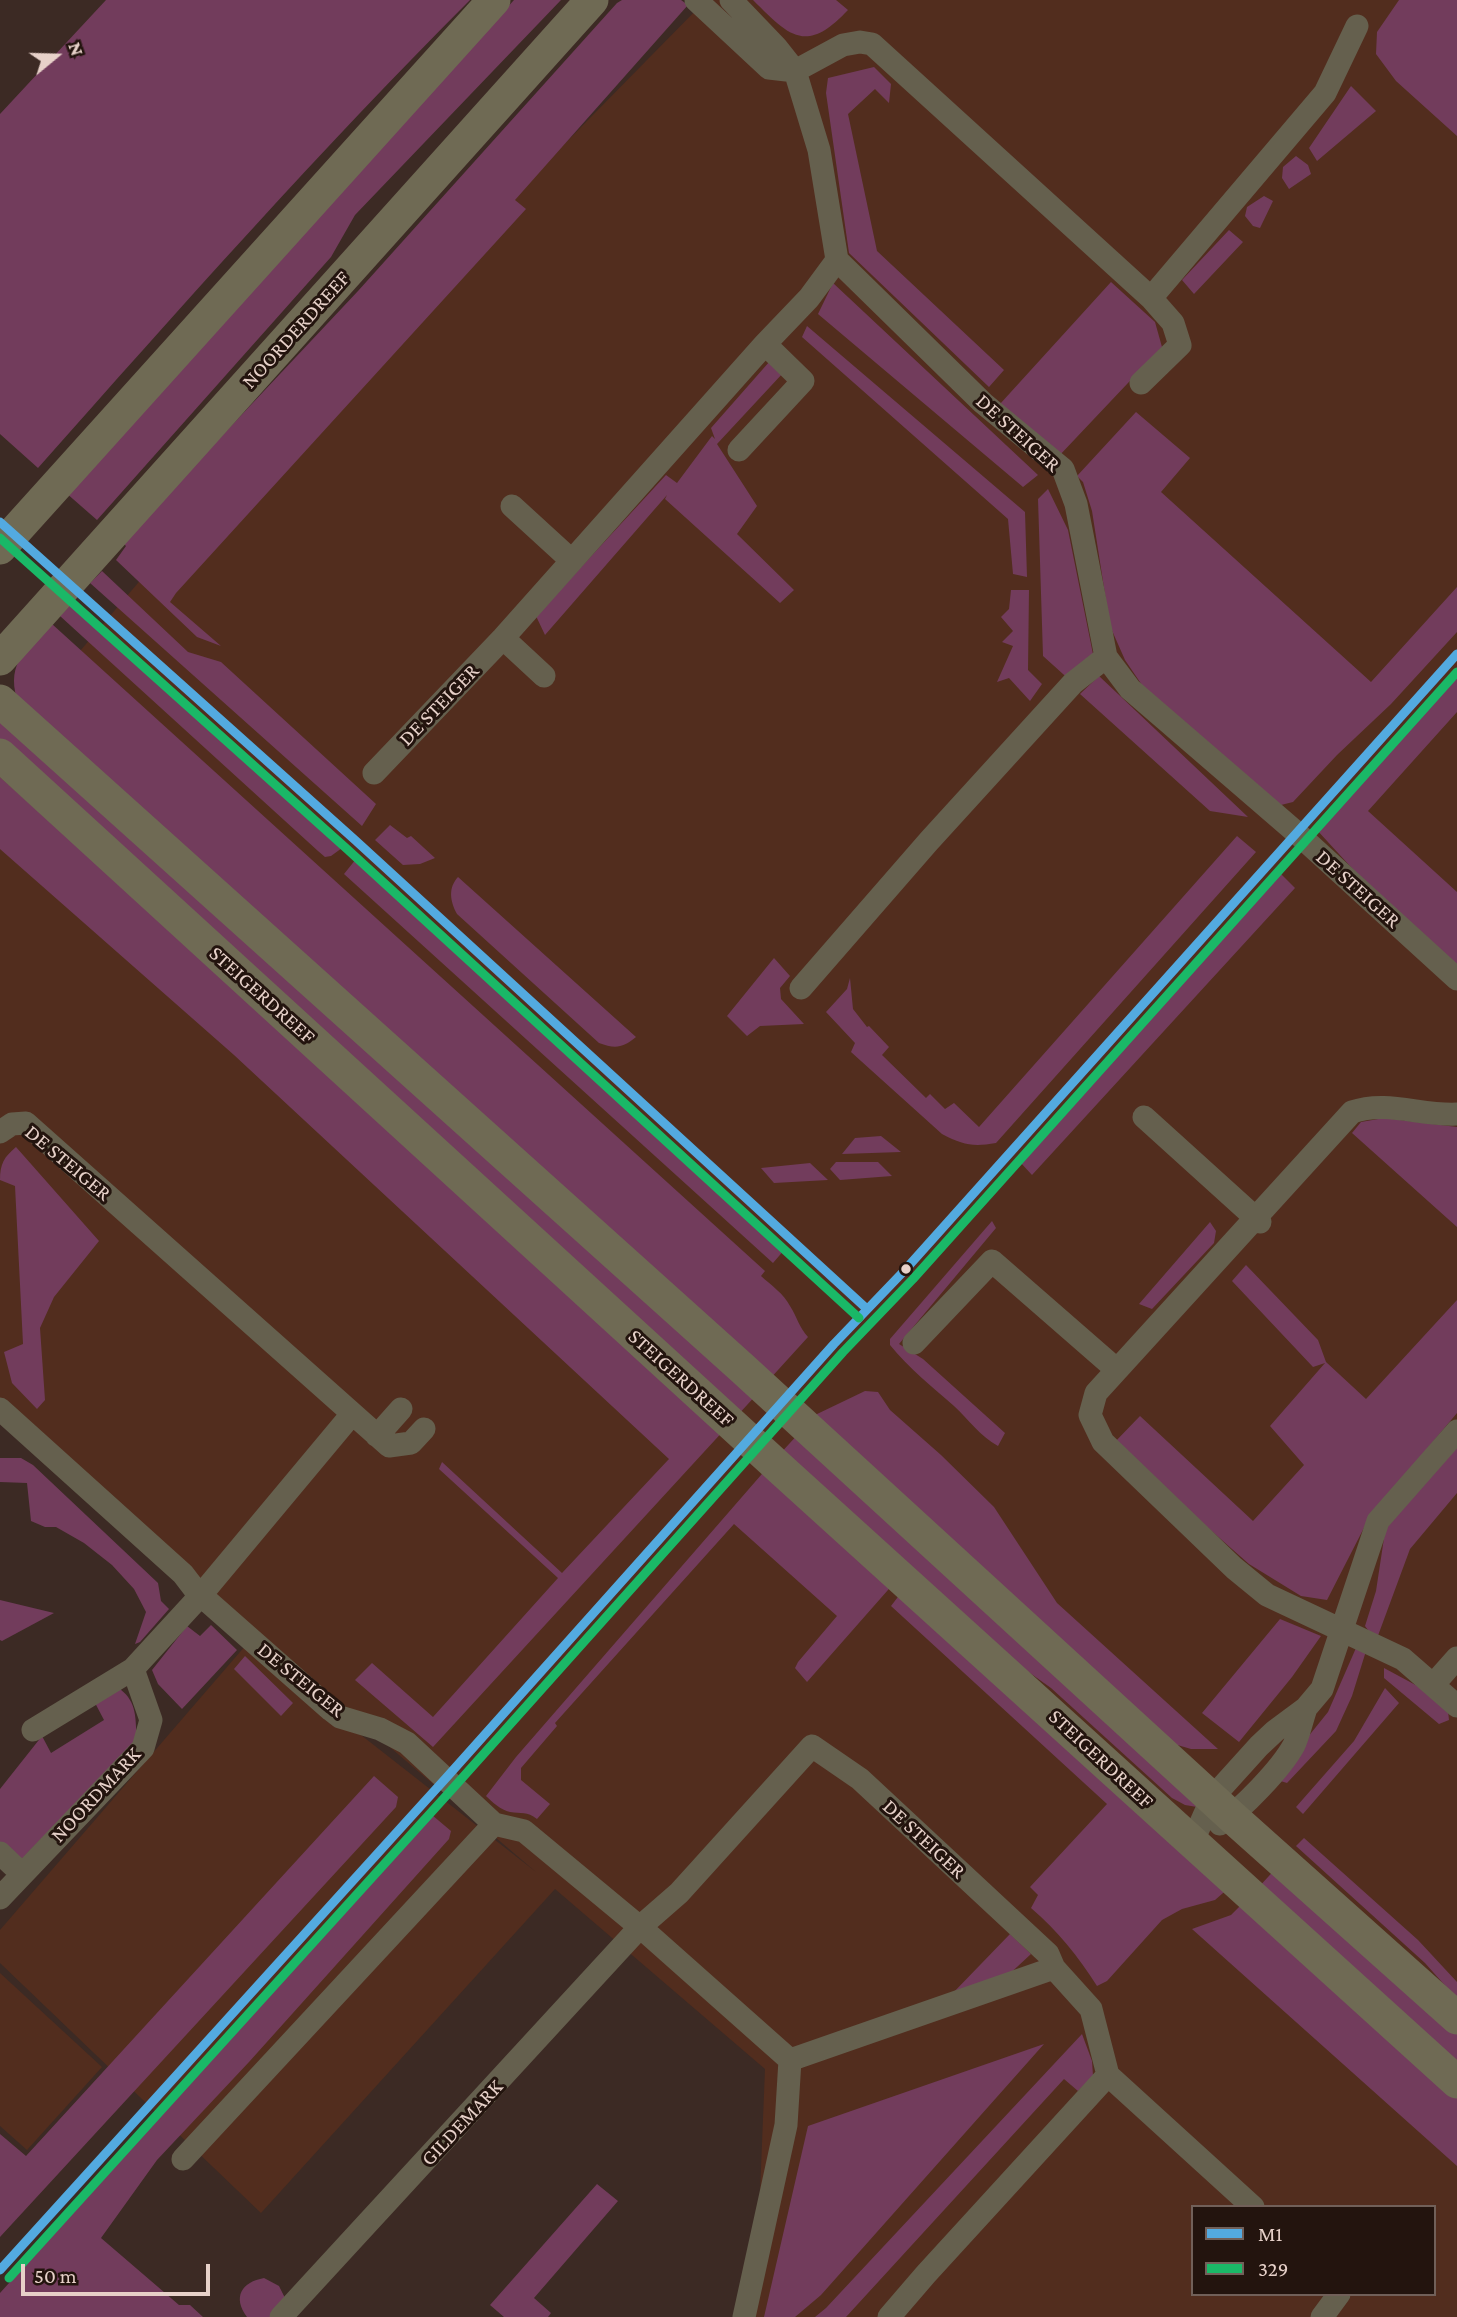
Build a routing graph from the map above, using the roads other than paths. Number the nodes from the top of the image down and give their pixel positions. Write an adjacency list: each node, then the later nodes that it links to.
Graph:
1 (494, 0): 13 (main road)
2 (592, 0): 17 (main road, NOORDERDREEF)
3 (696, 0): 6 (street)
4 (731, 0): 6 (street)
5 (1357, 26): 8 (street)
6 (795, 71): 7 (street); 8 (street)
7 (837, 260): 9 (street, DE STEIGER); 16 (street, DE STEIGER)
8 (1151, 298): 10 (street)
9 (765, 344): 11 (street); 14 (street, DE STEIGER)
10 (1141, 383)
11 (739, 450)
12 (512, 506): 14 (street)
13 (0, 548)
14 (571, 560): 15 (street, DE STEIGER)
15 (503, 638): 18 (street); 21 (street, DE STEIGER)
16 (1106, 657): 22 (street, DE STEIGER); 23 (street)
17 (0, 659)
18 (544, 676)
19 (0, 701): 43 (main road, STEIGERDREEF)
20 (0, 755): 45 (main road, STEIGERDREEF)
21 (374, 773)
22 (1457, 979)
23 (800, 988)
24 (1457, 1114): 27 (street)
25 (1144, 1117): 27 (street)
26 (0, 1132): 31 (street, DE STEIGER)
27 (1258, 1220): 29 (street)
28 (914, 1343): 29 (street)
29 (1117, 1370): 37 (street)
30 (401, 1409): 35 (street)
31 (352, 1414): 35 (street, DE STEIGER); 36 (street)
32 (3, 1418): 36 (street, DE STEIGER)
33 (424, 1429): 35 (street, DE STEIGER)
34 (1457, 1431): 37 (street)
35 (377, 1436)
36 (201, 1595): 39 (street); 44 (street, DE STEIGER)
37 (1342, 1630): 40 (street); 43 (street)
38 (1457, 1658): 40 (street)
39 (133, 1669): 42 (street); 47 (street, NOORDMARK)
40 (1433, 1685): 41 (street)
41 (1457, 1706)
42 (33, 1730)
43 (1222, 1807): 45 (street); 51 (main road, STEIGERDREEF)
44 (494, 1824): 49 (street, DE STEIGER); 55 (street)
45 (1192, 1843): 54 (main road, STEIGERDREEF)
46 (0, 1853): 47 (street)
47 (22, 1874): 48 (street, NOORDMARK)
48 (0, 1898)
49 (640, 1927): 50 (street, DE STEIGER); 52 (street, DE STEIGER); 58 (street, GILDEMARK)
50 (1054, 1968): 52 (street); 53 (street, DE STEIGER)
51 (1457, 2018)
52 (790, 2060): 59 (street)
53 (1108, 2075): 56 (street); 60 (street)
54 (1457, 2082)
55 (183, 2159)
56 (1252, 2205)
57 (1338, 2296): 61 (street)
58 (281, 2317)
59 (744, 2317)
60 (890, 2317)
61 (1322, 2317)

